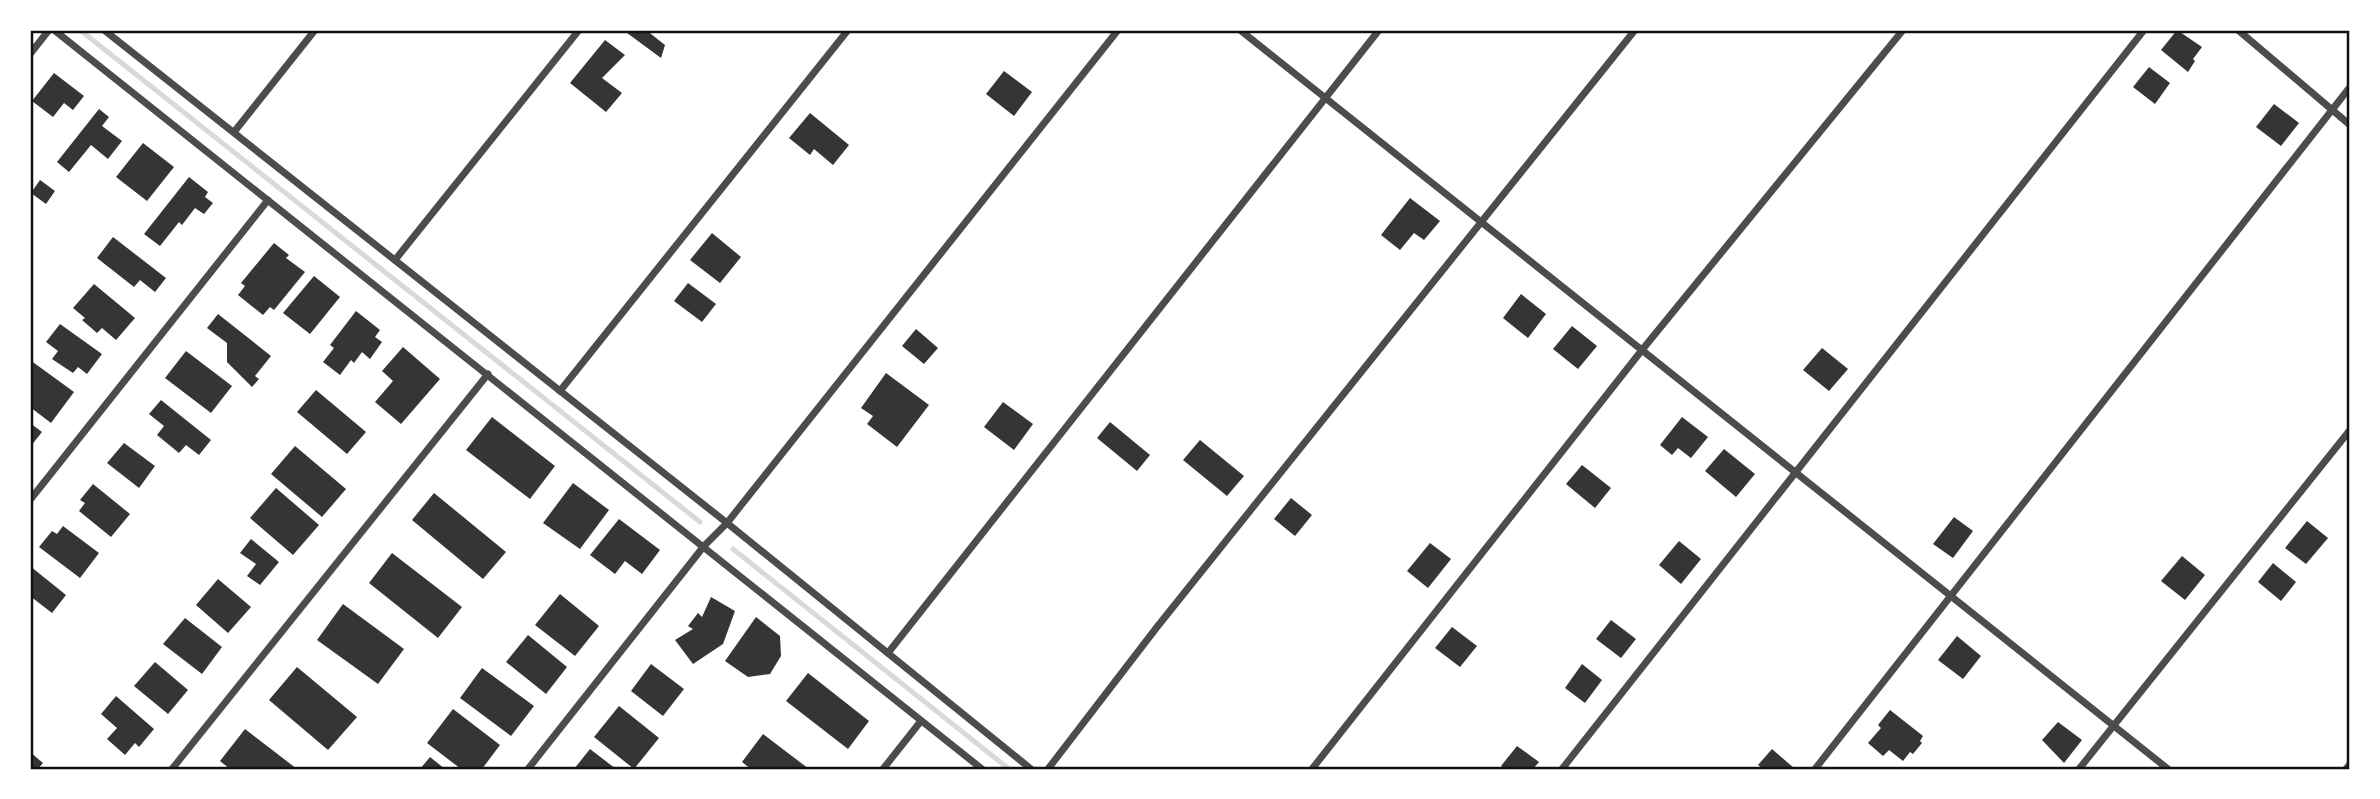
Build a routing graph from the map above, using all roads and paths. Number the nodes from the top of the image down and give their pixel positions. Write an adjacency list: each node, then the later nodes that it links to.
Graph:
1 (52, 30): 13 (street); 19 (street)
2 (104, 30): 18 (street)
3 (315, 30): 18 (street)
4 (579, 30): 21 (street)
5 (848, 30): 24 (street)
6 (1118, 30): 28 (street)
7 (1240, 30): 15 (street)
8 (1379, 30): 15 (street)
9 (1635, 30): 20 (street)
10 (1903, 30): 22 (street)
11 (2144, 30): 26 (street)
12 (2238, 30): 16 (street)
13 (30, 54)
14 (2350, 88): 16 (street)
15 (1326, 98): 20 (street); 31 (street)
16 (2332, 111): 17 (street); 30 (street)
17 (2350, 125)
18 (234, 132): 21 (street)
19 (268, 200): 23 (street); 27 (street)
20 (1481, 220): 22 (street); 40 (street)
21 (395, 260): 24 (street)
22 (1642, 350): 26 (street); 41 (street)
23 (488, 374): 29 (street); 35 (street)
24 (560, 391): 28 (street)
25 (2350, 430): 33 (street)
26 (1796, 473): 30 (street); 42 (street)
27 (30, 500)
28 (727, 523): 29 (street); 31 (street)
29 (704, 546): 32 (street); 36 (street)
30 (1950, 597): 33 (street); 43 (street)
31 (888, 653): 39 (street)
32 (921, 721): 37 (street); 38 (street)
33 (2113, 726): 44 (street); 45 (street)
34 (2350, 764): 46 (street)
35 (172, 769)
36 (528, 769)
37 (883, 769)
38 (982, 769)
39 (1031, 769)
40 (1048, 769)
41 (1312, 769)
42 (1562, 769)
43 (1815, 769)
44 (2079, 769)
45 (2168, 769)
46 (2346, 769)

